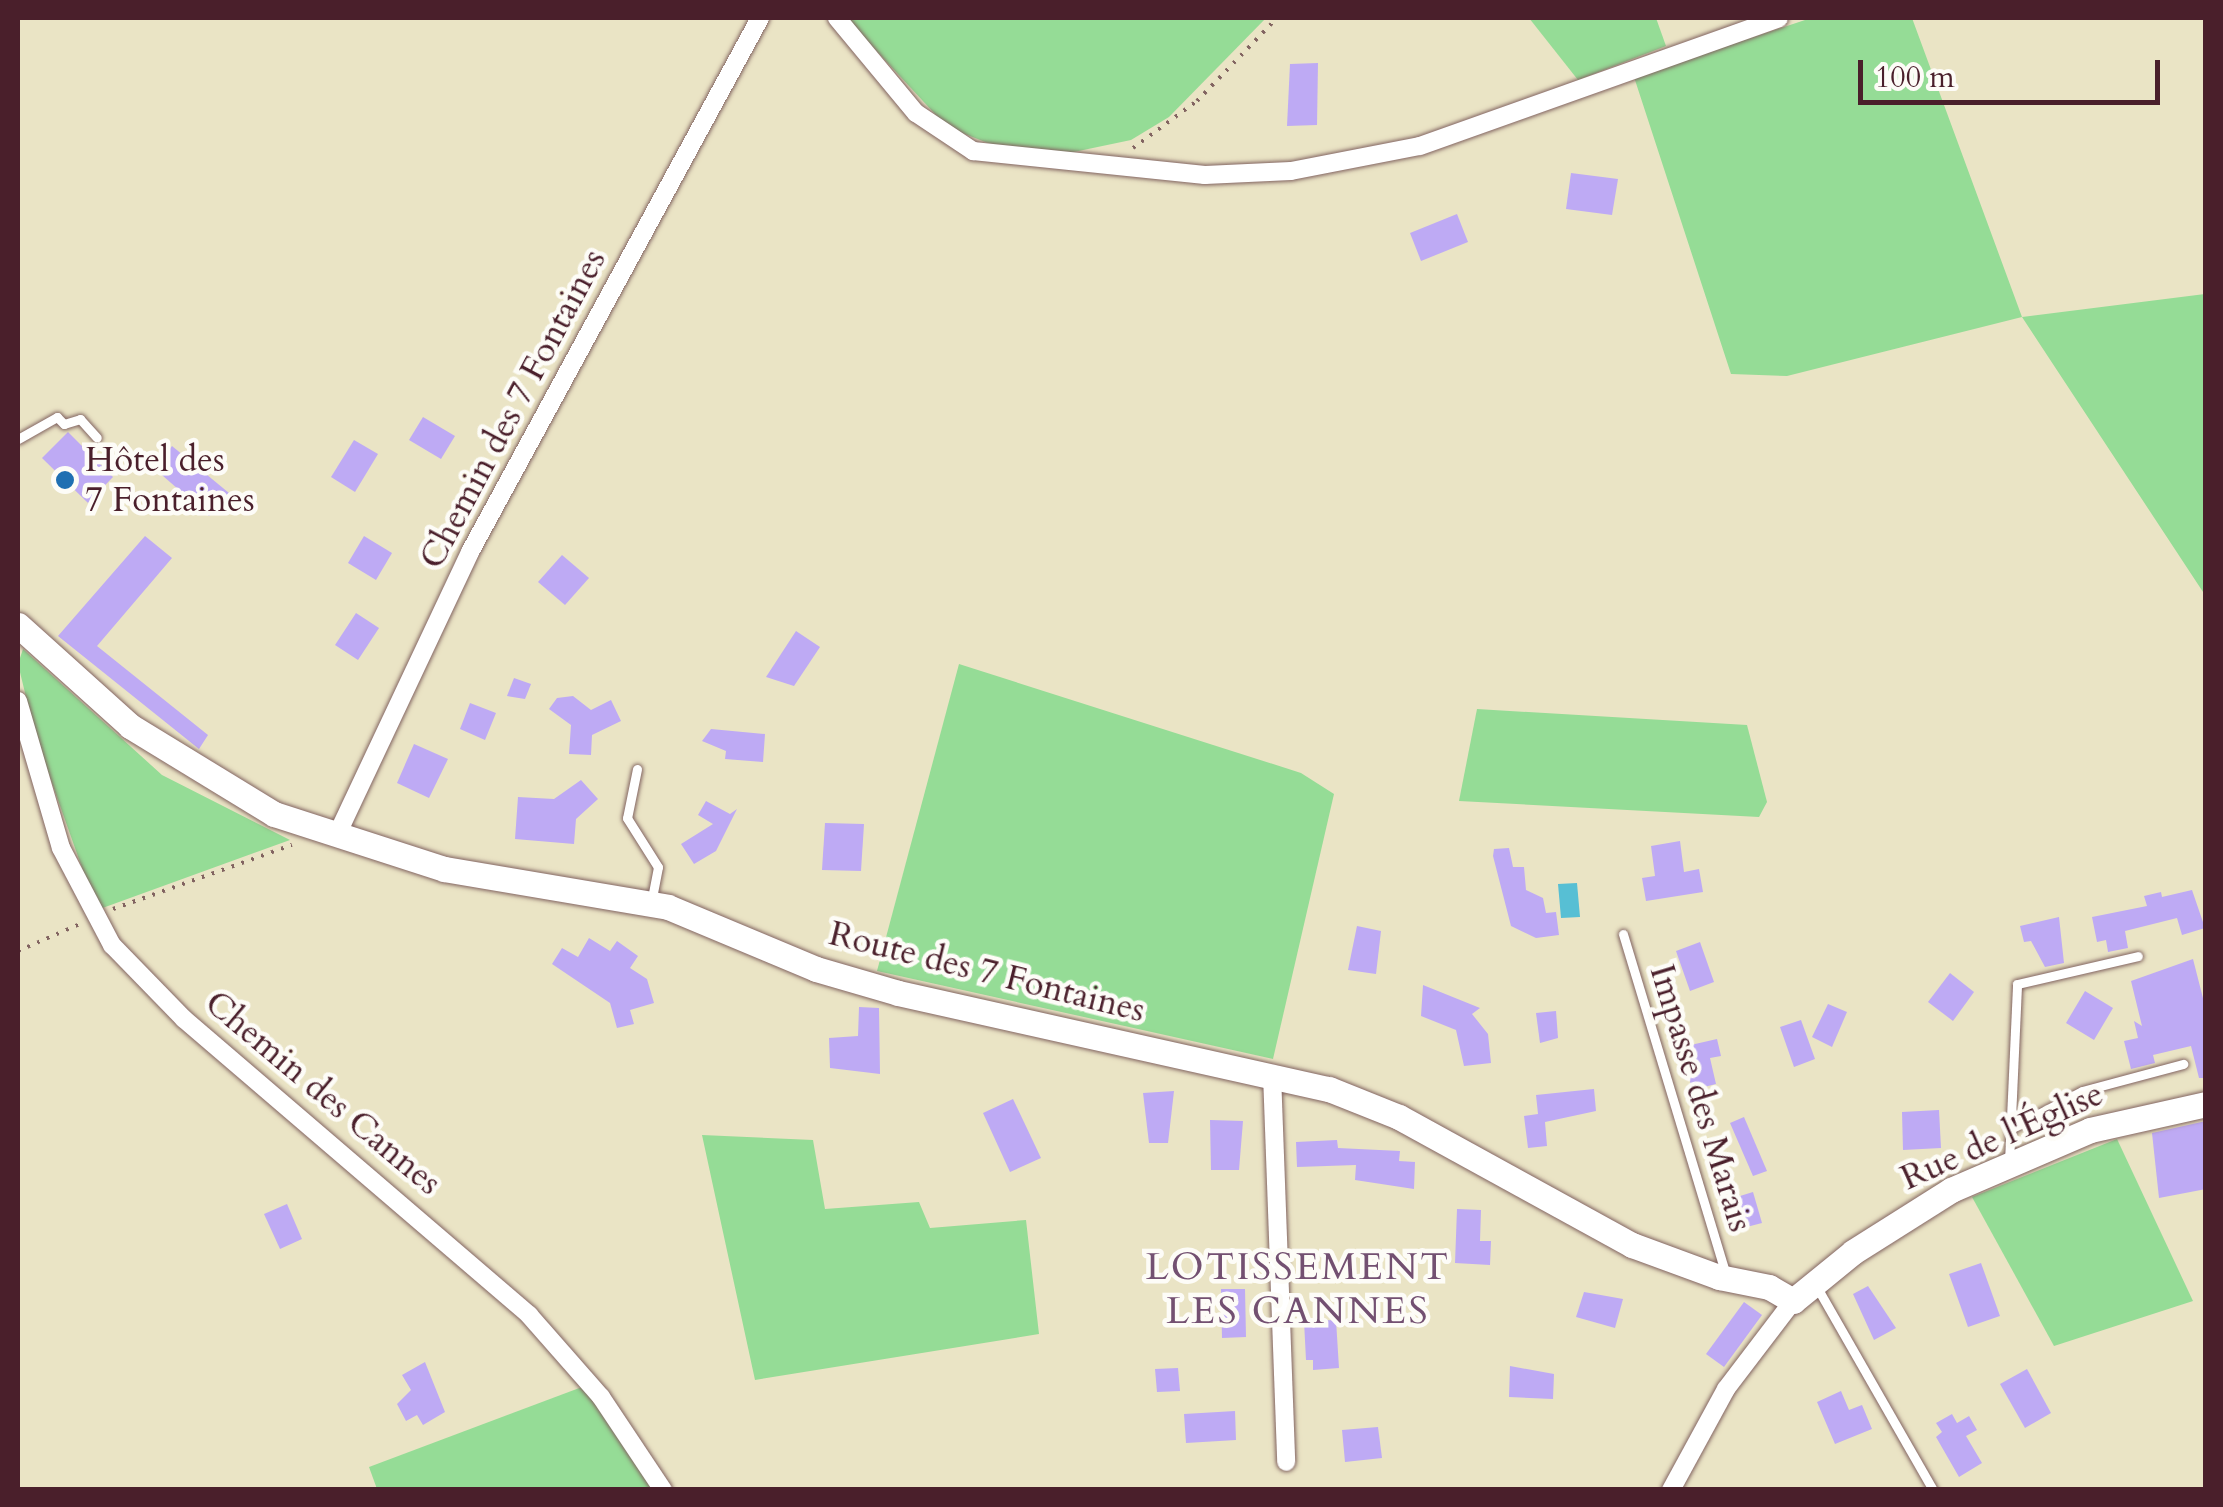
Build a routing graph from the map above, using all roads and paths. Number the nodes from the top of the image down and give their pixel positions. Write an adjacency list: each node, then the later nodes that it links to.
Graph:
1 (760, 18): 12 (street, Chemin des 7 Fontaines)
2 (837, 18): 4 (street)
3 (1276, 18): 5 (path)
4 (1778, 18)
5 (1153, 138)
6 (18, 438): 7 (lane)
7 (97, 438)
8 (18, 625): 11 (street, Route des 7 Fontaines)
9 (18, 702): 14 (street, Chemin des Cannes)
10 (637, 769): 13 (lane)
11 (310, 828): 12 (street, Route des 7 Fontaines); 14 (path)
12 (336, 837): 13 (street, Route des 7 Fontaines)
13 (652, 903): 19 (street, Route des 7 Fontaines)
14 (92, 918): 16 (path); 27 (street, Chemin des Cannes)
15 (1623, 934): 23 (lane, Impasse des Marais)
16 (18, 950)
17 (2138, 956): 21 (lane)
18 (2183, 1064): 21 (lane)
19 (1272, 1074): 23 (street, Route des 7 Fontaines); 26 (street)
20 (2206, 1104): 22 (street, Rue de l'Église)
21 (2010, 1129): 22 (lane)
22 (2009, 1164): 24 (street, Rue de l'Église)
23 (1727, 1279): 25 (street, Route des 7 Fontaines)
24 (1814, 1282): 25 (street, Rue de l'Église); 29 (lane)
25 (1793, 1300): 28 (street)
26 (1286, 1462)
27 (663, 1490)
28 (1672, 1490)
29 (1932, 1490)

